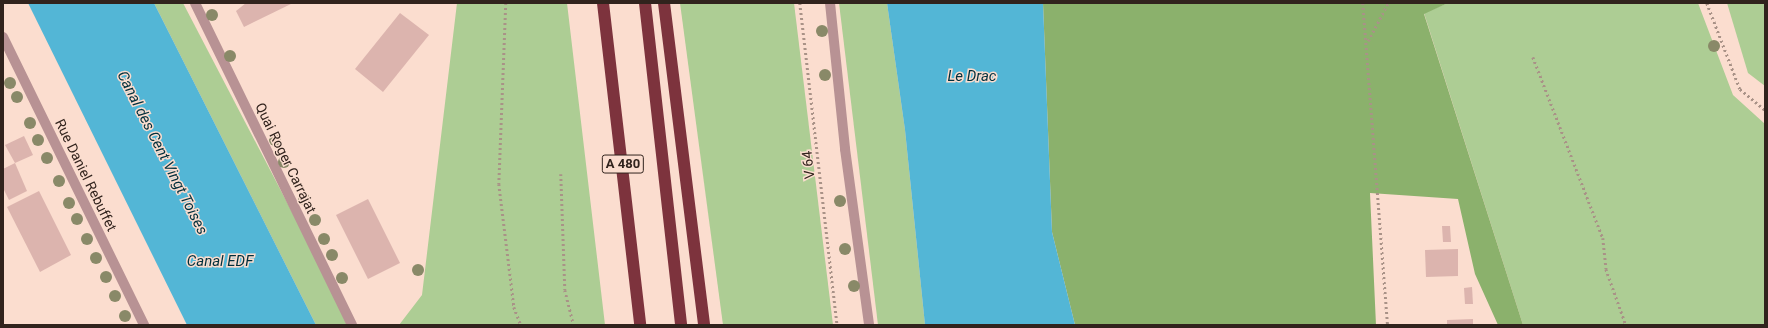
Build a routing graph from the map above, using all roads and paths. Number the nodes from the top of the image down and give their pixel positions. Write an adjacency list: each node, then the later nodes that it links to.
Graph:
1 (195, 3): 17 (street, Quai Roger Carrajat)
2 (506, 3): 18 (path)
3 (603, 3): 20 (highway, A 480)
4 (646, 3): 21 (highway, A 480)
5 (664, 3): 22 (highway)
6 (800, 3): 23 (path, V 64)
7 (830, 3): 24 (street)
8 (1363, 3): 12 (path)
9 (1388, 3): 12 (path)
10 (1707, 3): 14 (path)
11 (3, 37): 16 (street, Rue Daniel Rebuffet)
12 (1368, 41): 25 (path)
13 (1533, 57): 26 (path)
14 (1765, 110)
15 (561, 174): 19 (path)
16 (144, 325)
17 (352, 325)
18 (521, 325)
19 (574, 325)
20 (640, 325)
21 (681, 325)
22 (704, 325)
23 (836, 325)
24 (869, 325)
25 (1388, 325)
26 (1626, 325)

